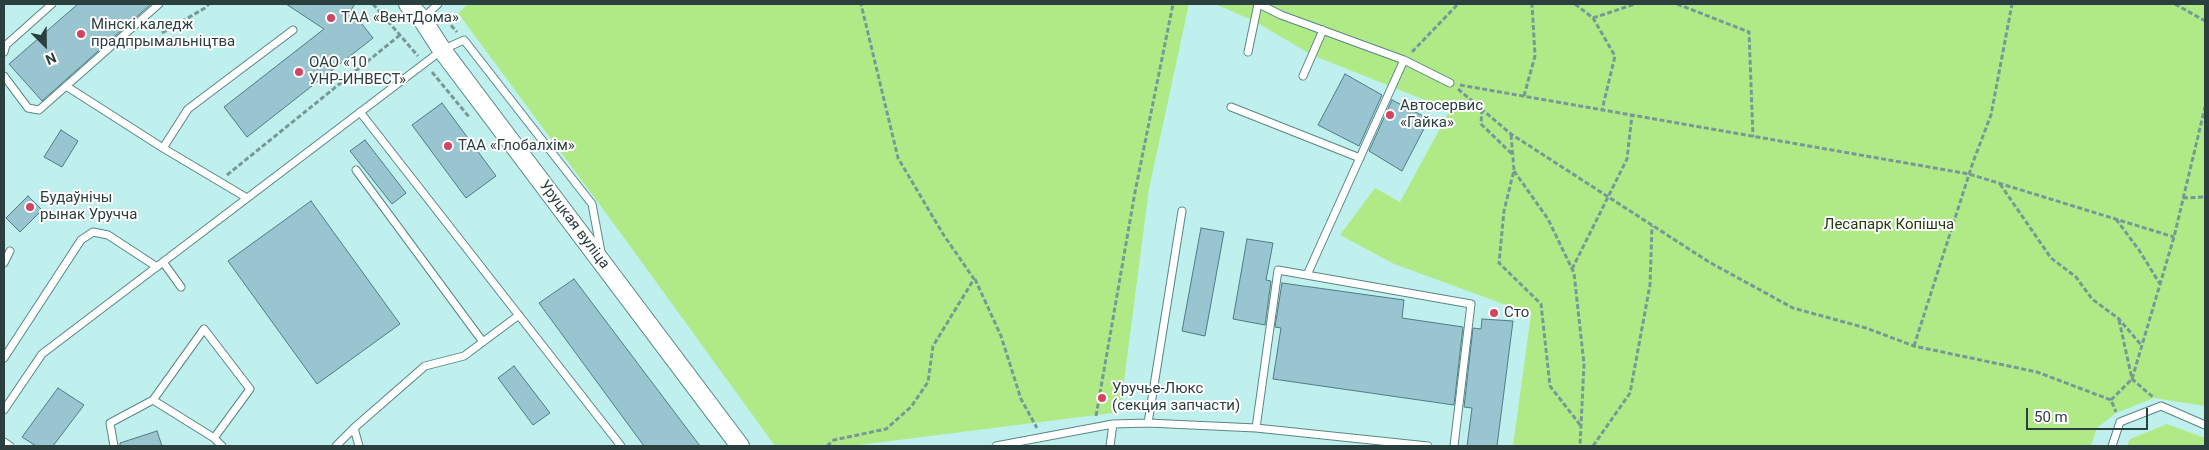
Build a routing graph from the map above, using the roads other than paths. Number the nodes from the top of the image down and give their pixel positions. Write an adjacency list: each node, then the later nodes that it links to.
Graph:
1 (52, 4): 9 (lane)
2 (159, 4): 15 (lane)
3 (408, 4): 5 (street, Уруцкая вуліца)
4 (1258, 4): 7 (lane); 10 (lane)
5 (432, 10): 8 (street, Уруцкая вуліца)
6 (293, 30): 18 (lane)
7 (1323, 30): 11 (lane); 13 (lane)
8 (442, 50): 17 (lane); 24 (street, Уруцкая вуліца); 24 (lane)
9 (4, 52)
10 (1248, 52)
11 (1404, 60): 14 (lane); 19 (lane)
12 (4, 76): 15 (lane)
13 (1303, 76)
14 (1450, 83)
15 (66, 86): 18 (lane)
16 (1231, 107): 19 (lane)
17 (360, 112): 21 (lane); 29 (lane)
18 (163, 148): 21 (lane)
19 (1360, 158): 27 (lane)
20 (356, 170): 30 (lane)
21 (247, 198): 26 (lane)
22 (1182, 211): 34 (lane)
23 (10, 251): 25 (lane)
24 (603, 262): 48 (street, Уруцкая вуліца)
25 (4, 263)
26 (160, 265): 28 (lane); 31 (lane); 33 (lane)
27 (1308, 275): 38 (lane); 53 (lane)
28 (181, 288)
29 (518, 315): 30 (lane); 47 (lane)
30 (483, 342): 37 (lane)
31 (4, 358)
32 (153, 400): 39 (lane); 39 (lane); 43 (lane)
33 (4, 410)
34 (1148, 422): 35 (lane); 38 (lane)
35 (1113, 424): 40 (lane); 51 (lane)
36 (2205, 425): 54 (lane)
37 (354, 428): 45 (lane); 46 (lane)
38 (1256, 428): 52 (lane)
39 (214, 438): 44 (lane)
40 (1042, 438): 49 (lane); 50 (lane)
41 (4, 442): 42 (lane)
42 (10, 446)
43 (114, 446)
44 (222, 446)
45 (336, 446)
46 (359, 446)
47 (621, 446)
48 (740, 446)
49 (996, 446)
50 (1041, 446)
51 (1110, 446)
52 (1428, 446)
53 (1454, 446)
54 (2112, 446)

